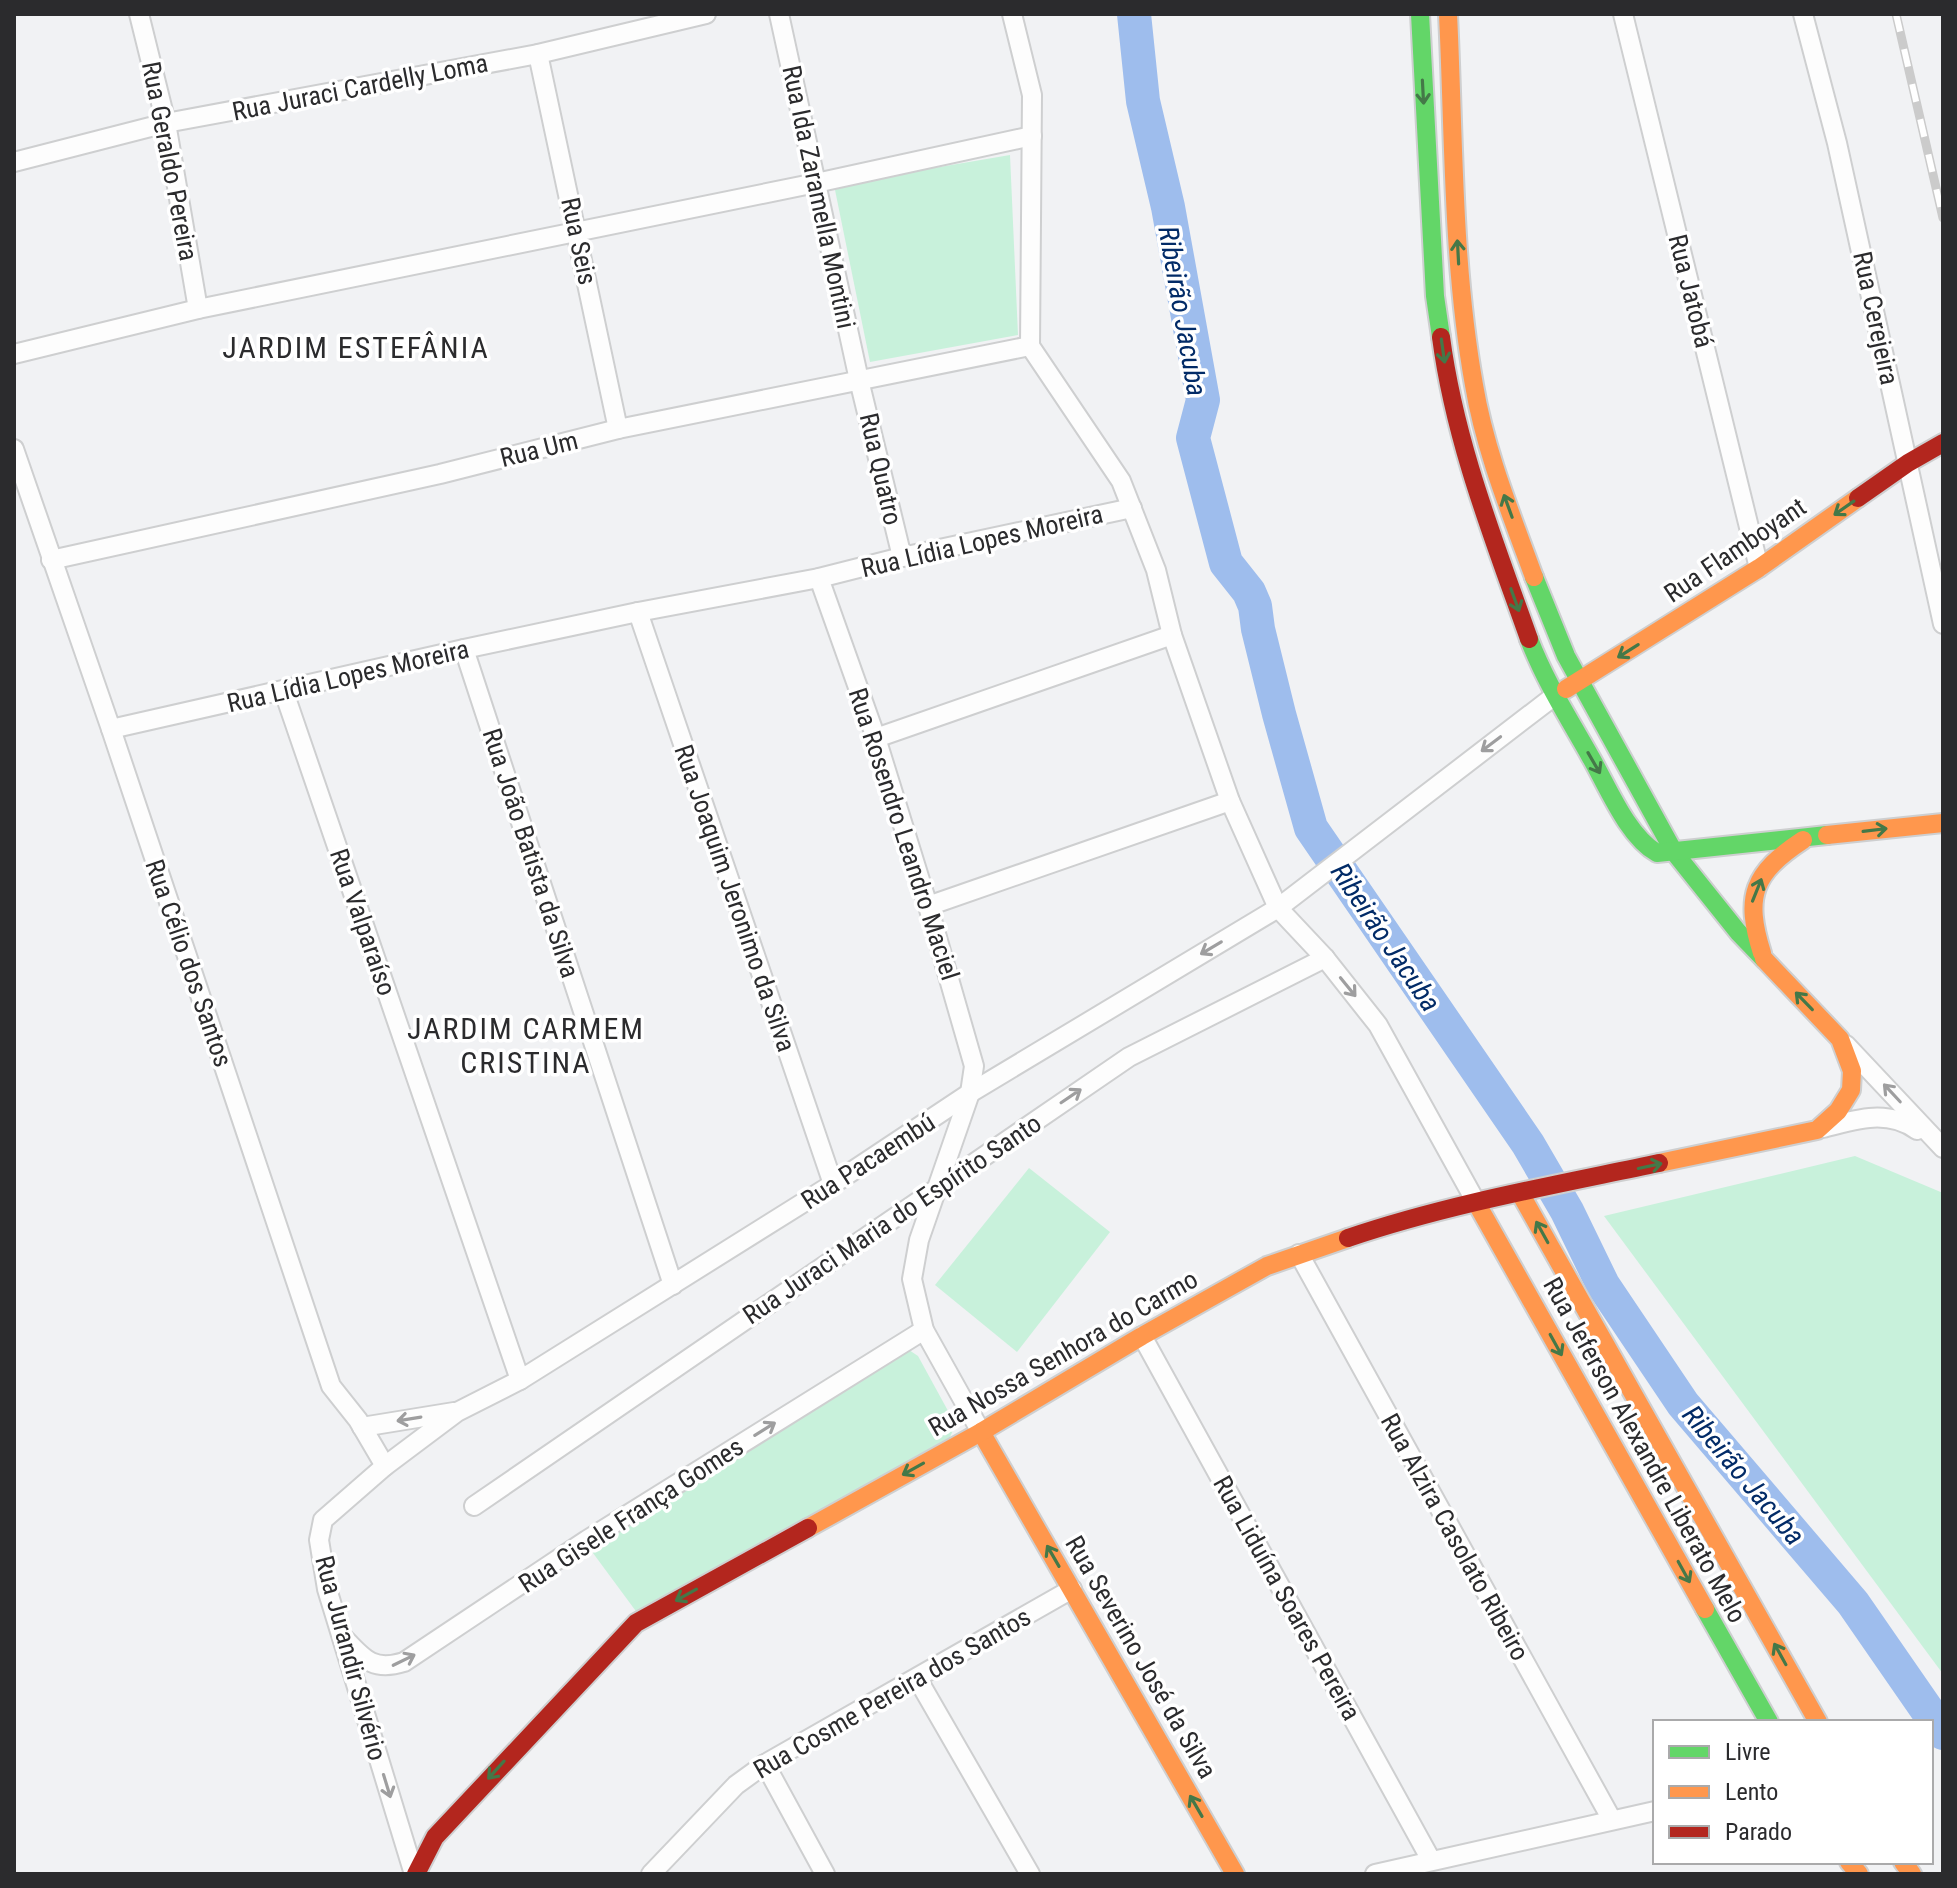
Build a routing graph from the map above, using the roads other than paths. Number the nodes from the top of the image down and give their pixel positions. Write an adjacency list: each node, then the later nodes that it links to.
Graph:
1 (139, 14): 10 (street, Rua Geraldo Pereira)
2 (706, 14): 9 (street, Rua Juraci Cardelly Loma)
3 (779, 14): 13 (street, Rua Ida Zaramella Montini)
4 (1012, 14): 11 (street)
5 (1420, 14): 34 (main road, one-way to 34)
6 (1448, 14): 32 (main road, one-way to 6)
7 (1623, 14): 26 (street, Rua Jatobá)
8 (1803, 14): 22 (street, Rua Cerejeira)
9 (538, 54): 10 (street, Rua Juraci Cardelly Loma); 14 (street, Rua Seis)
10 (166, 123): 12 (street, Rua Juraci Cardelly Loma); 15 (street, Rua Geraldo Pereira)
11 (1032, 136): 13 (street); 16 (street)
12 (14, 162)
13 (816, 183): 14 (street); 18 (street, Rua Ida Zaramella Montini)
14 (577, 231): 15 (street); 19 (street, Rua Seis)
15 (198, 309): 17 (street)
16 (1030, 346): 18 (street, Rua Um); 23 (street)
17 (14, 354)
18 (859, 380): 19 (street, Rua Um); 24 (street, Rua Quatro)
19 (618, 429): 25 (street, Rua Um)
20 (1943, 443): 22 (main road, Rua Flamboyant)
21 (14, 449): 25 (street, Rua Célio dos Santos)
22 (1908, 463): 26 (main road, Rua Flamboyant, one-way to 26); 29 (street, Rua Cerejeira)
23 (1132, 508): 24 (street, Rua Lídia Lopes Moreira); 30 (street, Rua Lídia Lopes Moreira)
24 (902, 557): 27 (street, Rua Lídia Lopes Moreira)
25 (51, 560): 35 (street, Rua Célio dos Santos)
26 (1759, 568): 32 (main road, Rua Flamboyant, one-way to 32)
27 (819, 578): 28 (street, Rua Lídia Lopes Moreira); 36 (street, Rua Rosendro Leandro Maciel)
28 (638, 612): 31 (street, Rua Lídia Lopes Moreira); 49 (street, Rua Joaquim Jeronimo da Silva)
29 (1943, 624)
30 (1172, 635): 36 (street); 37 (street, Rua Lídia Lopes Moreira)
31 (464, 649): 33 (street, Rua Lídia Lopes Moreira); 54 (street, Rua João Batista da Silva)
32 (1580, 681): 34 (main road, Rua Flamboyant); 40 (main road)
33 (284, 692): 35 (street, Rua Lídia Lopes Moreira); 57 (street, Rua Valparaíso)
34 (1553, 697): 40 (main road, one-way to 40); 42 (street, Rua Pacaembú, one-way to 42)
35 (111, 729): 60 (street, Rua Célio dos Santos)
36 (876, 738): 41 (street, Rua Rosendro Leandro Maciel)
37 (1230, 801): 41 (street); 42 (street, Rua Lídia Lopes Moreira)
38 (1943, 823): 39 (main road, one-way to 38)
39 (1806, 838): 40 (main road); 44 (main road, one-way to 39)
40 (1674, 852): 44 (main road)
41 (928, 906): 46 (street, Rua Rosendro Leandro Maciel)
42 (1278, 908): 43 (street, Rua Lídia Lopes Moreira); 46 (street, Rua Pacaembú, one-way to 46)
43 (1325, 958): 50 (street, Rua Juraci Maria do Espírito Santo, one-way to 43); 52 (street, Rua Lídia Lopes Moreira, one-way to 52)
44 (1765, 960): 45 (main road, one-way to 44)
45 (1840, 1039): 47 (main road); 48 (street, one-way to 45)
46 (970, 1093): 49 (street, Rua Pacaembú); 50 (street, Rua Severino José da Silva)
47 (1817, 1130): 48 (street); 51 (main road, Rua Nossa Senhora do Carmo, one-way to 47)
48 (1943, 1148)
49 (833, 1184): 54 (street, Rua Pacaembú)
50 (937, 1187): 55 (street, Rua Severino José da Silva); 64 (street, Rua Juraci Maria do Espírito Santo)
51 (1528, 1191): 52 (main road, Rua Nossa Senhora do Carmo); 69 (main road, Rua Jeferson Alexandre Liberato Melo, one-way to 51)
52 (1477, 1204): 53 (main road, Rua Nossa Senhora do Carmo); 68 (main road, Rua Jeferson Alexandre Liberato Melo, one-way to 68)
53 (1299, 1254): 56 (main road, Rua Nossa Senhora do Carmo); 72 (street, Rua Alzira Casolato Ribeiro)
54 (673, 1285): 57 (street, Rua Pacaembú)
55 (924, 1330): 61 (street, Rua Severino José da Silva); 66 (street, Rua Gisele França Gomes, one-way to 55)
56 (1142, 1336): 58 (main road, Rua Nossa Senhora do Carmo); 73 (street, Rua Liduína Soares Pereira)
57 (520, 1380): 59 (street, Rua Pacaembú)
58 (1016, 1411): 61 (main road, Rua Nossa Senhora do Carmo); 63 (main road)
59 (457, 1412): 60 (street, Rua Pacaembú, one-way to 60); 62 (street, Rua Pacaembú)
60 (362, 1427): 62 (street, Rua Célio dos Santos)
61 (981, 1432): 63 (main road, Rua Severino José da Silva); 74 (main road, Rua Nossa Senhora do Carmo, one-way to 74)
62 (385, 1466): 66 (street, Rua Jurandir Silvério)
63 (1001, 1467): 65 (main road, Rua Severino José da Silva, one-way to 63)
64 (474, 1506)
65 (1072, 1589): 67 (street, Rua Cosme Pereira dos Santos); 78 (main road, Rua Severino José da Silva, one-way to 65)
66 (340, 1634): 74 (street, Rua Jurandir Silvério, one-way to 74)
67 (917, 1678): 70 (street, Rua Cosme Pereira dos Santos); 77 (street)
68 (1768, 1720)
69 (1817, 1720)
70 (765, 1764): 75 (street, Rua Cosme Pereira dos Santos); 76 (street)
71 (1653, 1811): 72 (street)
72 (1612, 1820): 73 (street)
73 (1431, 1860): 79 (street)
74 (415, 1874)
75 (651, 1874)
76 (825, 1874)
77 (1030, 1874)
78 (1235, 1874)
79 (1375, 1874)

